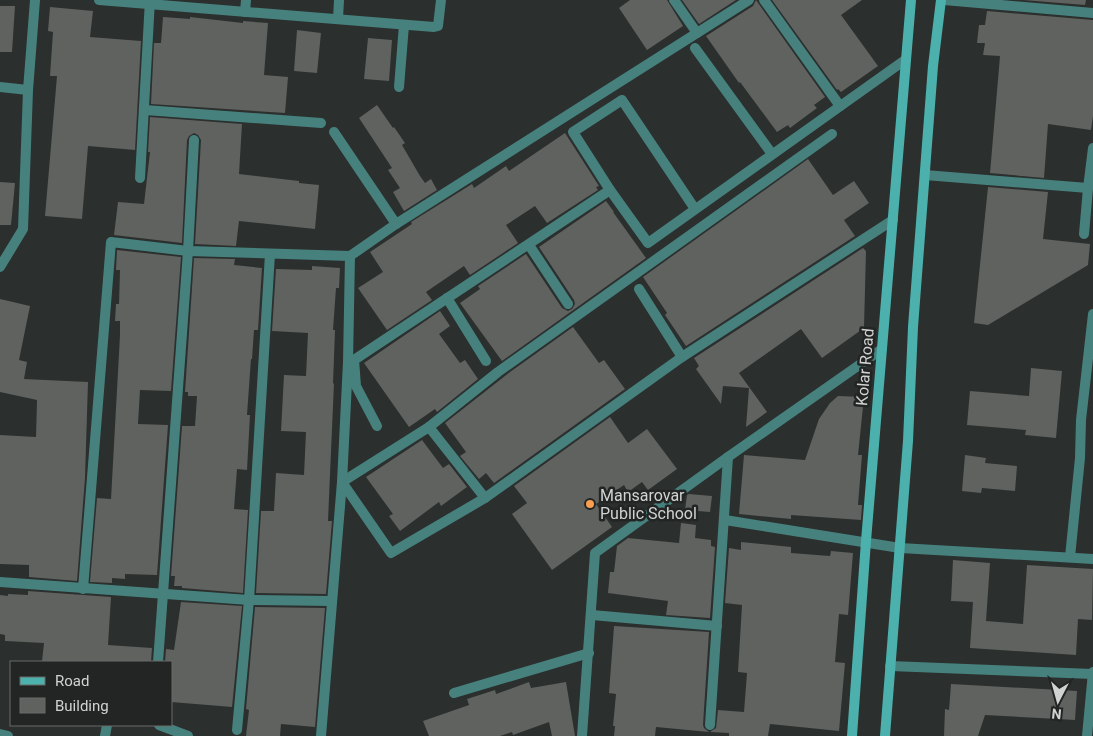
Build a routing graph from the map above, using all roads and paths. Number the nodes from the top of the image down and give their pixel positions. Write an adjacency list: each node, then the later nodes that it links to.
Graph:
1 (36, 0): 22 (street)
2 (99, 0): 10 (street)
3 (246, 0): 13 (street)
4 (339, 0): 15 (street)
5 (441, 0): 16 (street)
6 (674, 0): 17 (street)
7 (764, 0): 23 (street)
8 (911, 0): 19 (main road, Kolar Road)
9 (943, 0): 14 (street); 31 (main road)
10 (150, 2): 13 (street); 24 (street)
11 (744, 2): 17 (street)
12 (1093, 8): 14 (street)
13 (244, 12): 15 (street)
14 (1093, 13)
15 (338, 19): 16 (street)
16 (404, 25): 21 (street)
17 (697, 33): 37 (street)
18 (695, 48): 30 (street)
19 (905, 60): 23 (street); 36 (main road, Kolar Road)
20 (0, 87): 22 (street)
21 (399, 87)
22 (28, 90): 43 (street)
23 (840, 106): 30 (street)
24 (145, 110): 25 (street); 32 (street)
25 (321, 123)
26 (334, 132): 37 (street)
27 (832, 134): 54 (street)
28 (194, 140): 40 (street)
29 (1093, 148): 33 (street)
30 (772, 154): 35 (street)
31 (925, 175): 33 (street); 60 (main road)
32 (140, 178)
33 (1088, 188): 38 (street)
34 (610, 190): 35 (street); 35 (street); 39 (street)
35 (695, 209)
36 (893, 220): 48 (main road, Kolar Road); 49 (street)
37 (396, 224): 42 (street)
38 (1084, 234)
39 (529, 245): 45 (street); 46 (street)
40 (188, 251): 41 (street); 64 (street); 65 (street)
41 (270, 254): 42 (street); 66 (street)
42 (350, 256): 56 (street)
43 (0, 267)
44 (639, 290): 49 (street)
45 (447, 298): 50 (street); 53 (street)
46 (568, 304)
47 (1093, 314): 51 (street)
48 (882, 349): 55 (street); 59 (main road, Kolar Road)
49 (682, 358): 57 (street)
50 (486, 361)
51 (1081, 420): 52 (street); 61 (street)
52 (1093, 421)
53 (377, 426)
54 (429, 427): 56 (street); 57 (street)
55 (728, 457): 58 (street); 68 (street)
56 (342, 482): 57 (street); 67 (street)
57 (485, 498)
58 (725, 520): 59 (street); 69 (street)
59 (866, 541): 60 (street); 83 (main road, Kolar Road)
60 (900, 548): 61 (street); 72 (main road)
61 (1070, 557): 62 (street)
62 (1093, 559)
63 (0, 582): 64 (street)
64 (83, 589): 65 (street)
65 (163, 594): 66 (street); 71 (street)
66 (248, 600): 67 (street); 77 (street)
67 (332, 601): 81 (street)
68 (592, 616): 69 (street); 70 (street)
69 (717, 626): 75 (street)
70 (589, 653): 74 (street); 82 (street)
71 (158, 661)
72 (890, 666): 73 (street); 84 (main road)
73 (1093, 673): 85 (street)
74 (454, 693)
75 (710, 725)
76 (162, 726): 80 (street)
77 (237, 730)
78 (0, 734): 79 (street)
79 (8, 736)
80 (188, 736)
81 (321, 736)
82 (582, 736)
83 (852, 736)
84 (885, 736)
85 (1087, 736)

